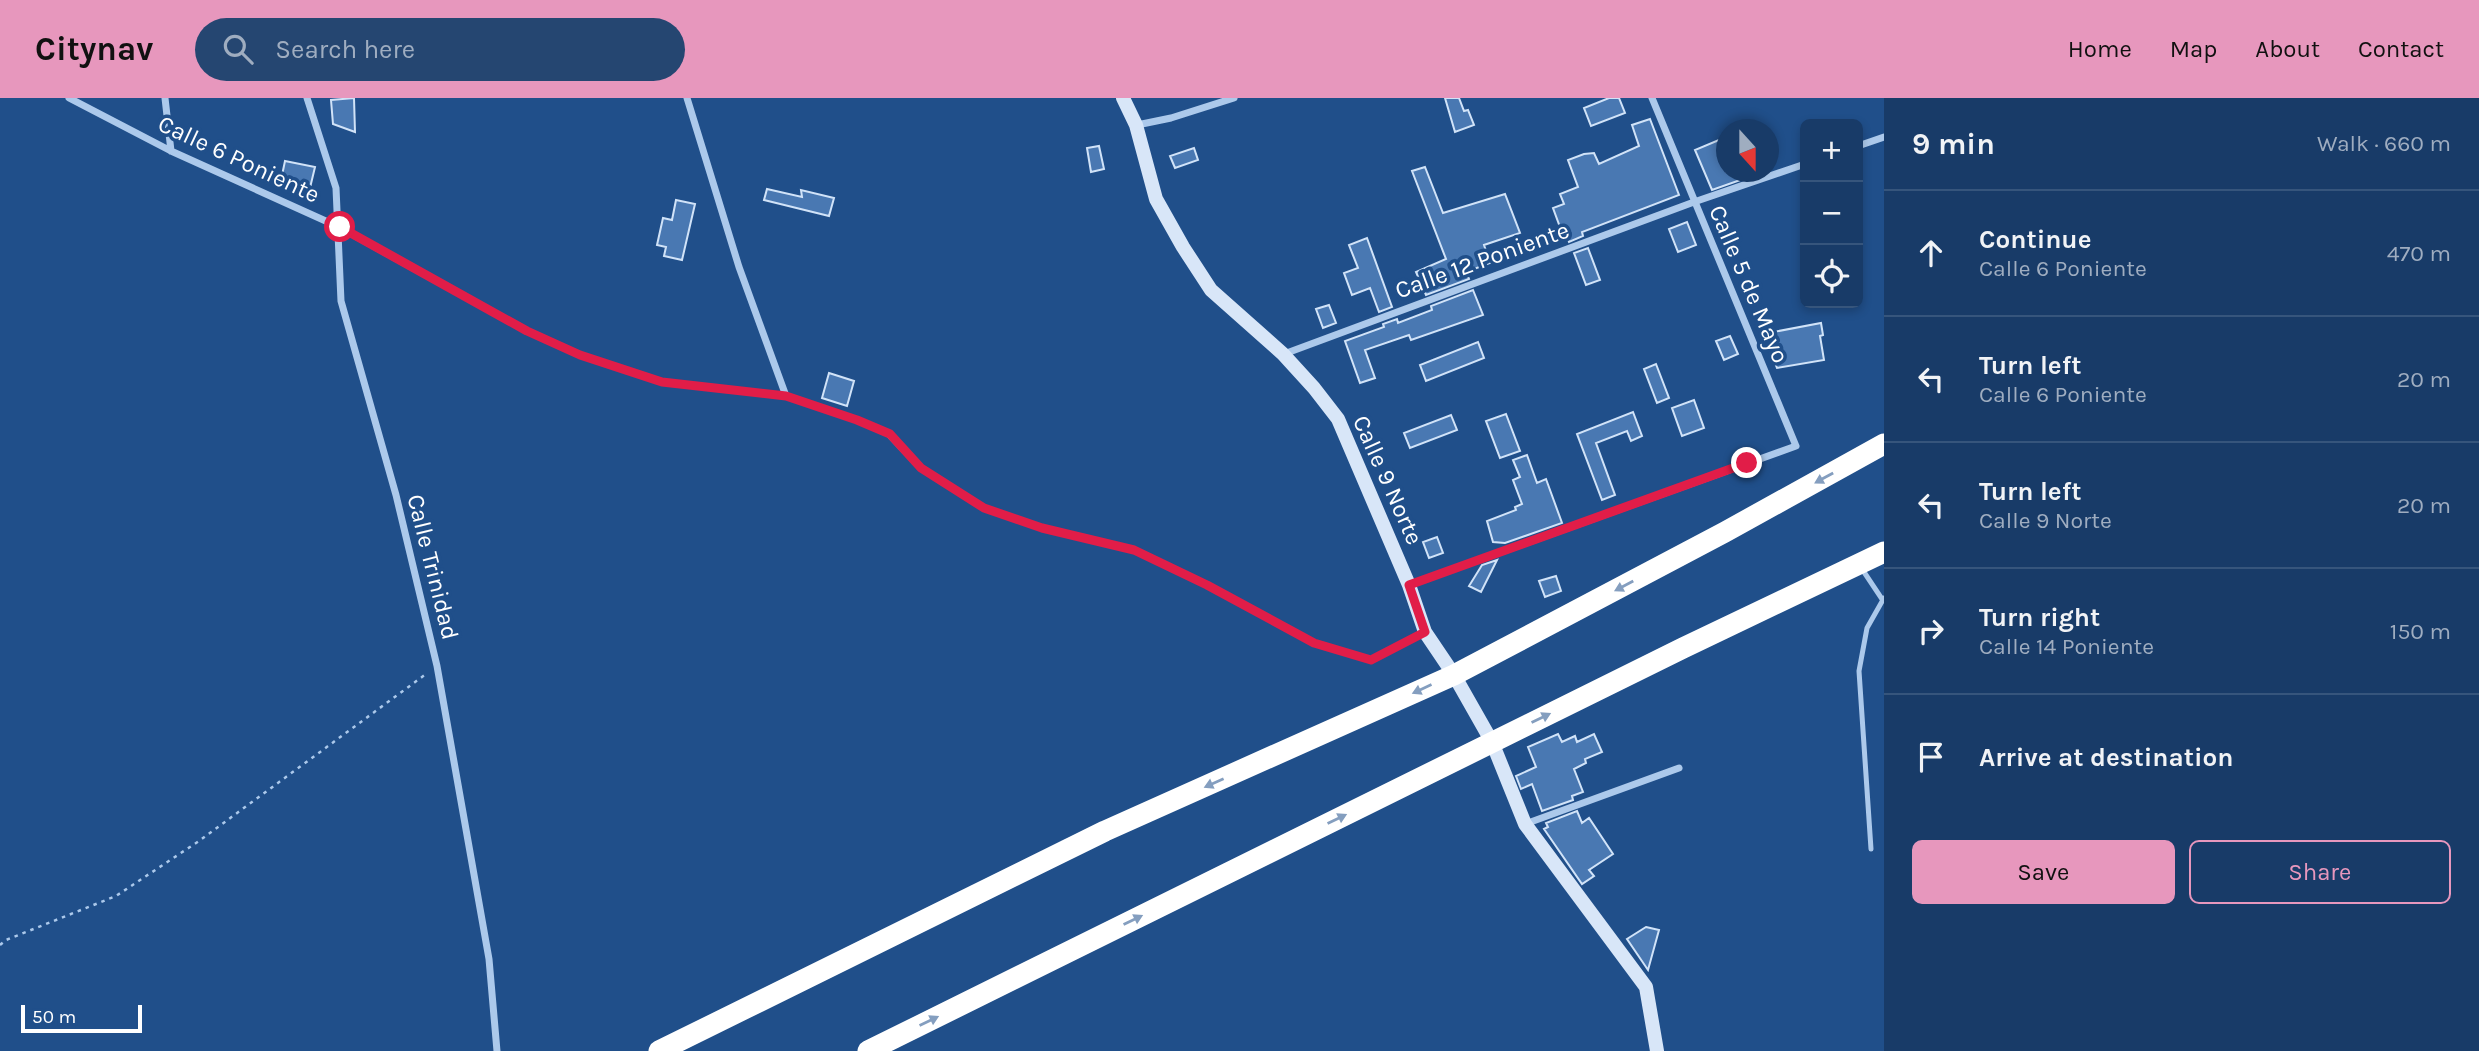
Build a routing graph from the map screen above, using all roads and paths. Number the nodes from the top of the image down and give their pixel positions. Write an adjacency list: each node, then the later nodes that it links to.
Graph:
1 (69, 98): 11 (street, Calle 6 Poniente)
2 (165, 98): 11 (street)
3 (307, 98): 14 (street, Calle Trinidad)
4 (687, 98): 16 (street)
5 (1123, 98): 8 (street, Calle 9 Norte)
6 (1234, 98): 8 (street)
7 (1652, 98): 13 (street, Calle 5 de Mayo)
8 (1136, 125): 15 (street, Calle 9 Norte)
9 (1884, 137): 10 (street)
10 (1863, 144)
11 (171, 151): 14 (street, Calle 6 Poniente)
12 (1800, 166): 13 (street, Calle 12 Poniente)
13 (1694, 202): 15 (street, Calle 12 Poniente); 20 (street, Calle 5 de Mayo)
14 (340, 227): 16 (street, Calle 6 Poniente); 23 (street, Calle Trinidad)
15 (1283, 354): 20 (street, Calle 9 Norte)
16 (786, 396): 22 (street, Calle 6 Poniente)
17 (1884, 444): 24 (highway, one-way to 24)
18 (1884, 552): 19 (highway)
19 (1858, 564): 21 (lane); 25 (highway, one-way to 19)
20 (1409, 585): 22 (street, Calle 9 Norte)
21 (1883, 598): 28 (lane)
22 (1425, 632): 24 (street, Calle 9 Norte)
23 (437, 666): 29 (path); 30 (street, Calle Trinidad)
24 (1454, 675): 25 (street, Calle 9 Norte); 31 (highway, one-way to 31)
25 (1492, 742): 27 (street, Calle 9 Norte); 32 (highway, one-way to 25)
26 (1679, 768): 27 (street)
27 (1525, 824): 33 (street, Calle 9 Norte)
28 (1871, 849)
29 (0, 945)
30 (497, 1051)
31 (659, 1051)
32 (868, 1051)
33 (1657, 1051)

